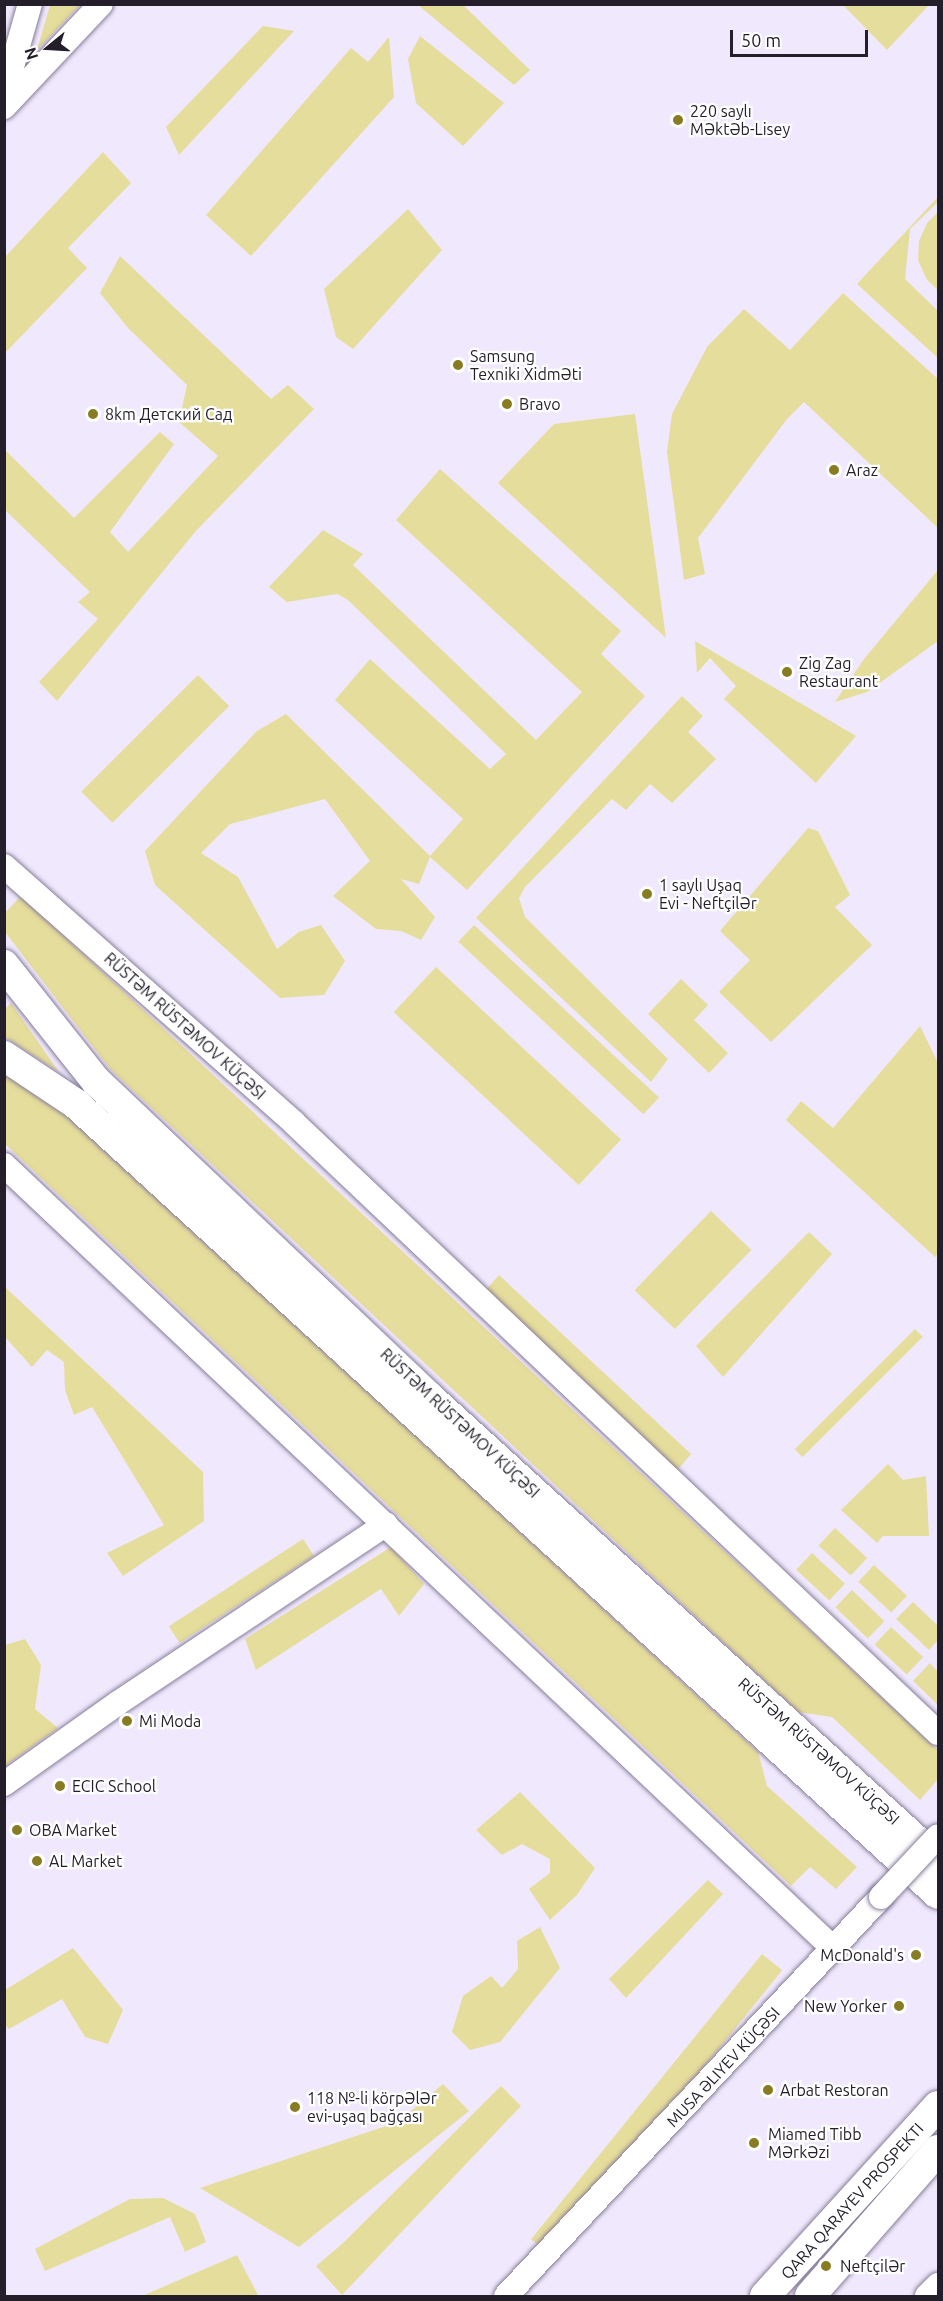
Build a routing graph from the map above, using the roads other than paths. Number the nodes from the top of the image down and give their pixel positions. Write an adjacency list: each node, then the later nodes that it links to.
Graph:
1 (30, 4): 3 (street)
2 (101, 4): 4 (street)
3 (4, 94)
4 (4, 107)
5 (6, 871): 10 (street, RÜSTƏM RÜSTƏMOV KÜÇƏSI)
6 (4, 965): 13 (main road, RÜSTƏM RÜSTƏMOV KÜÇƏSI)
7 (4, 1056): 14 (main road, RÜSTƏM RÜSTƏMOV KÜÇƏSI)
8 (4, 1165): 9 (street)
9 (386, 1524): 11 (street); 15 (street)
10 (939, 1733)
11 (4, 1784)
12 (939, 1836): 15 (street, MUSA ƏLIYEV KÜÇƏSI, bridge)
13 (939, 1860)
14 (939, 1894)
15 (834, 1949): 19 (street, MUSA ƏLIYEV KÜÇƏSI)
16 (939, 2106): 20 (main road, QARA QARAYEV PROSPEKTI)
17 (939, 2150): 21 (main road, QARA QARAYEV PROSPEKTI)
18 (939, 2285): 22 (street)
19 (506, 2296)
20 (765, 2296)
21 (810, 2296)
22 (927, 2296)

